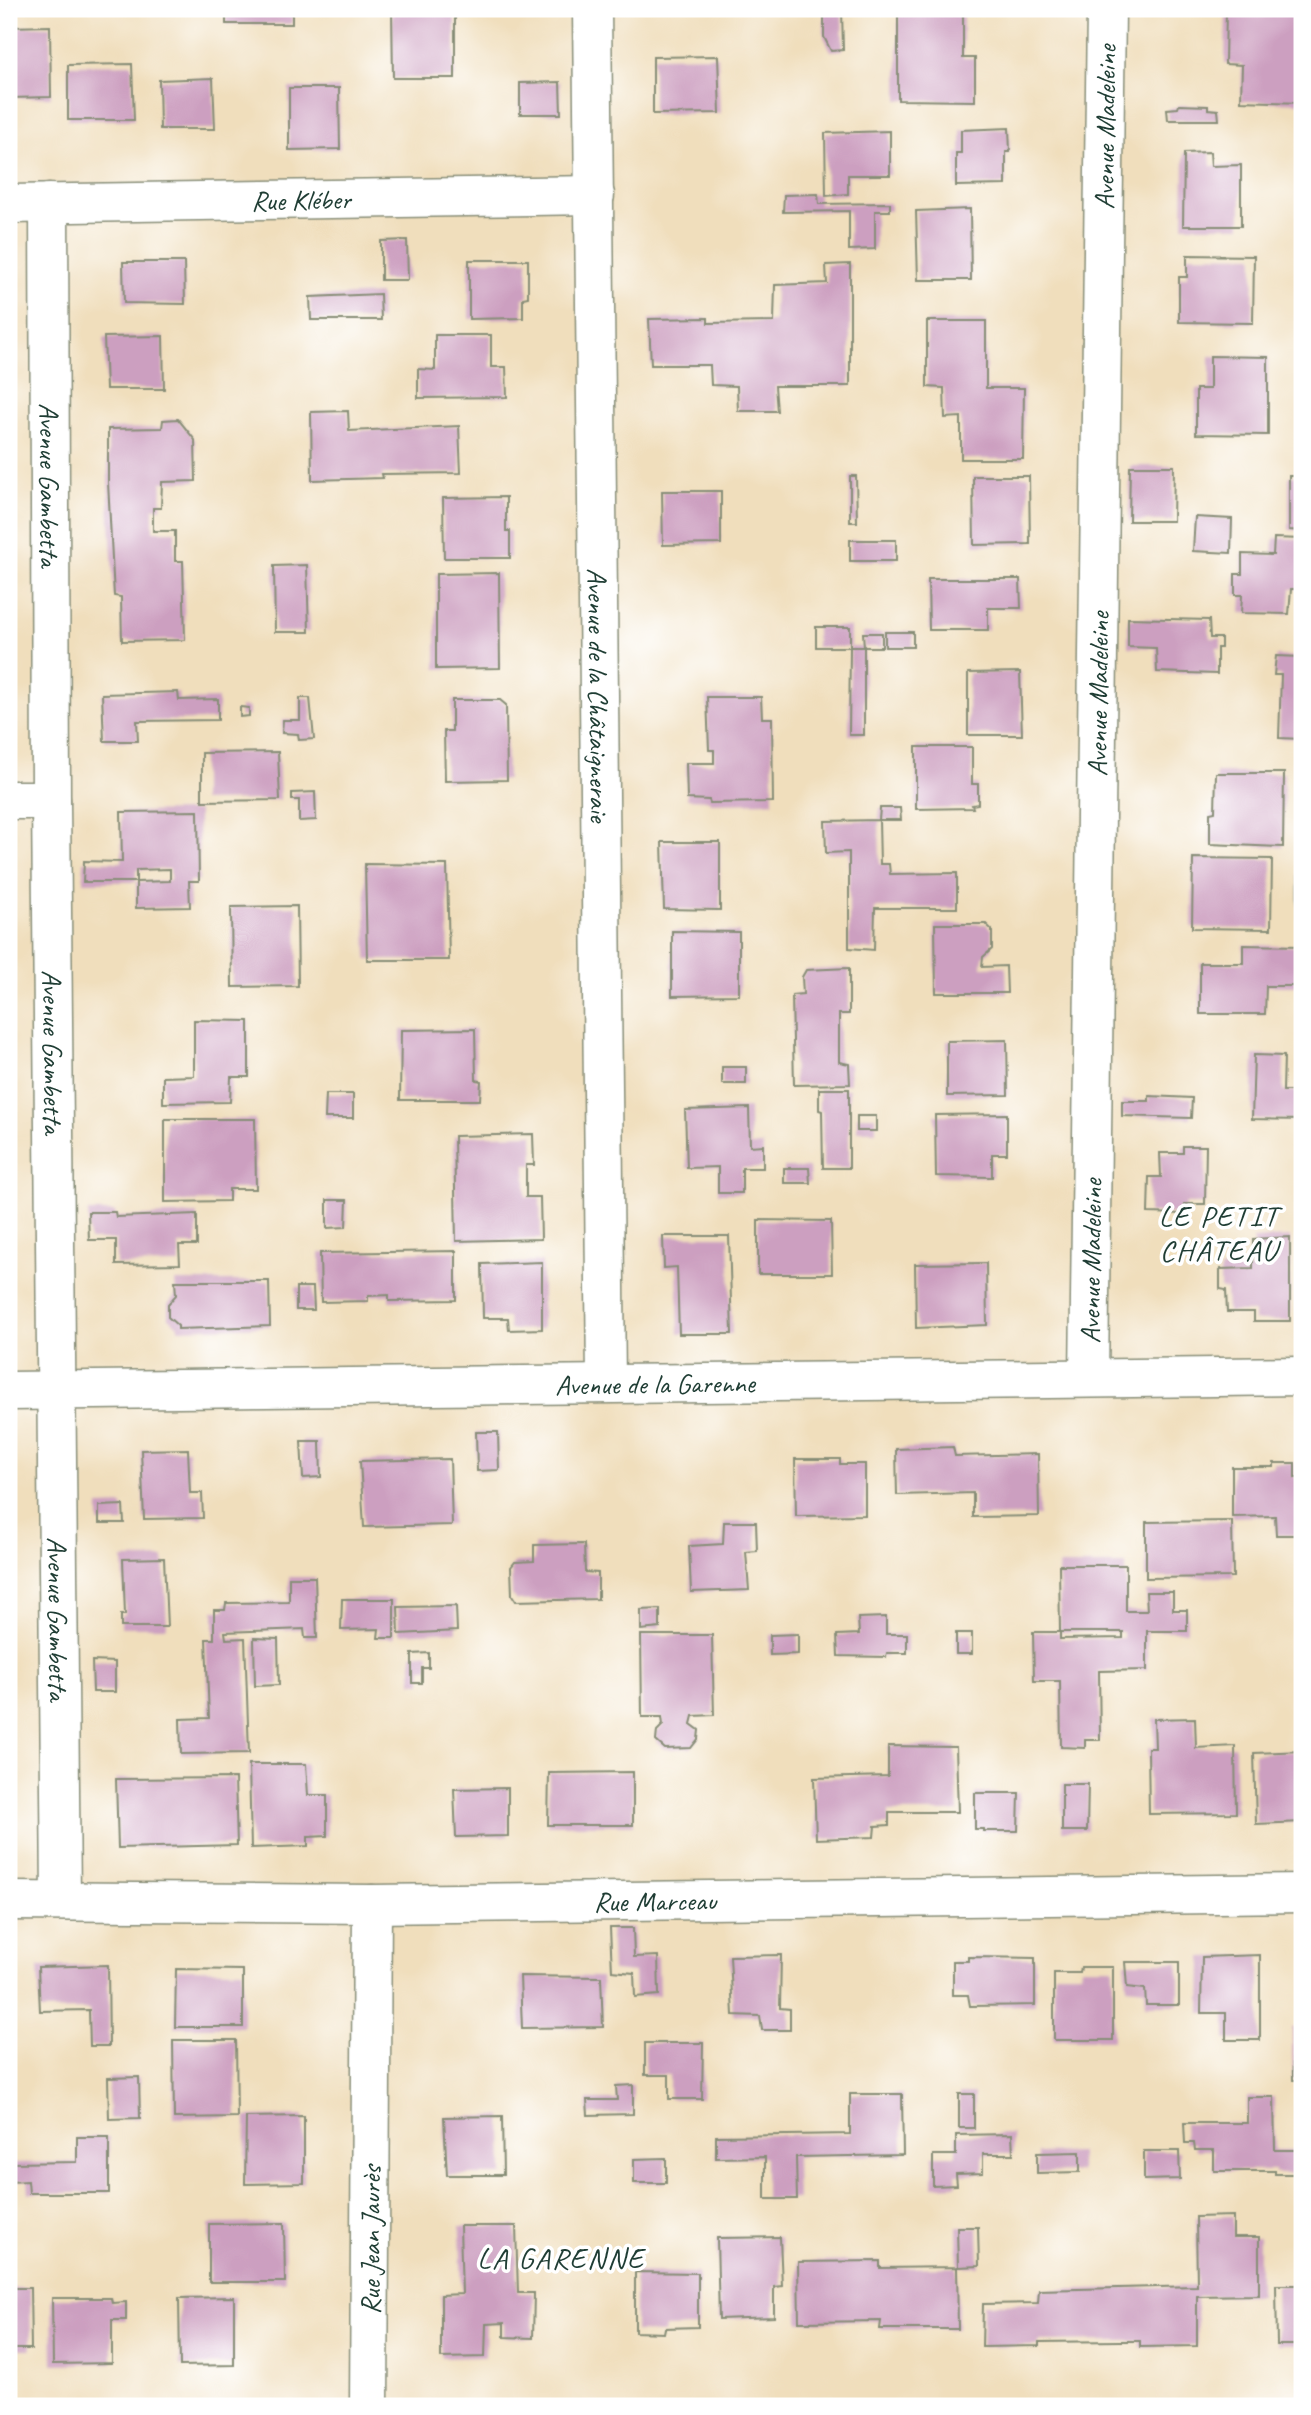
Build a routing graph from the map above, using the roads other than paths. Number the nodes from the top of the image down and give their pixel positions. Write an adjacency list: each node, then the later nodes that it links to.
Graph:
1 (592, 9): 3 (street, Avenue de la Châtaigneraie)
2 (1106, 9): 9 (street, Avenue Madeleine)
3 (595, 195): 5 (street, Rue Kléber); 10 (street, Avenue de la Châtaigneraie)
4 (9, 204): 5 (street, Rue Kléber)
5 (49, 204): 7 (street, Avenue Gambetta)
6 (9, 800): 7 (street)
7 (51, 800): 12 (street, Avenue Gambetta)
8 (1302, 1376): 9 (street, Avenue de la Garenne)
9 (1089, 1378): 10 (street, Avenue de la Garenne)
10 (606, 1383): 12 (street, Avenue de la Garenne)
11 (9, 1391): 12 (street, Avenue de la Garenne)
12 (58, 1391): 14 (street, Avenue Gambetta)
13 (1302, 1893): 16 (street, Rue Marceau)
14 (61, 1900): 15 (street, Rue Marceau); 16 (street, Rue Marceau)
15 (9, 1901)
16 (372, 1904): 17 (street, Rue Jean Jaurès)
17 (369, 2406)

